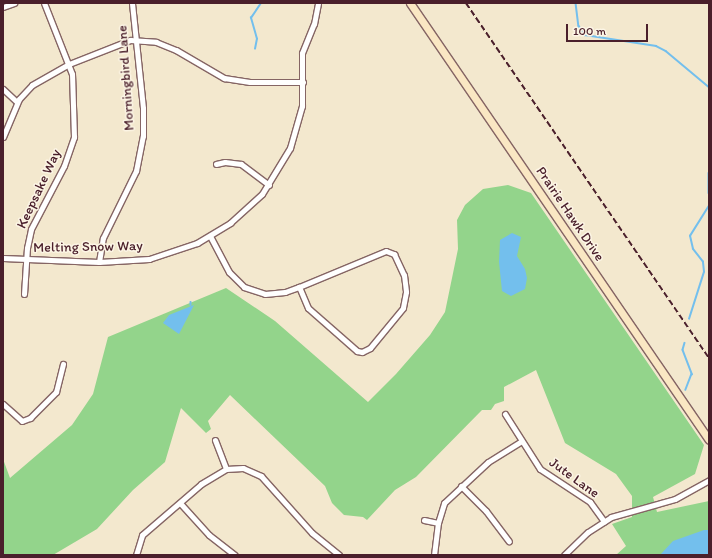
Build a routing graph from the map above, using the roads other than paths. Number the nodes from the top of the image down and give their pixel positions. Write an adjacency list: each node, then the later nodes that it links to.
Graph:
1 (14, 3): 6 (street)
2 (44, 3): 8 (street, Keepsake Way)
3 (132, 3): 7 (street, Morningbird Lane)
4 (318, 3): 9 (street, Melting Snow Way)
5 (410, 3): 25 (street, Prairie Hawk Drive)
6 (3, 7)
7 (136, 39): 8 (street); 9 (street); 18 (street, Morningbird Lane)
8 (69, 64): 11 (street); 17 (street, Keepsake Way)
9 (303, 82): 14 (street, Melting Snow Way)
10 (3, 89): 11 (street)
11 (17, 102): 12 (street)
12 (3, 137)
13 (216, 164): 14 (street)
14 (269, 185): 15 (street, Melting Snow Way)
15 (210, 236): 18 (street, Melting Snow Way); 19 (street)
16 (3, 258): 17 (street, Melting Snow Way)
17 (26, 260): 18 (street, Melting Snow Way); 20 (street, Keepsake Way)
18 (99, 262)
19 (299, 287): 19 (street)
20 (24, 294)
21 (62, 364): 22 (street)
22 (3, 404)
23 (505, 414): 26 (street, Jute Lane)
24 (215, 440): 27 (street)
25 (709, 440)
26 (520, 441): 29 (street); 32 (street, Jute Lane)
27 (226, 469): 30 (street); 37 (street)
28 (709, 480): 32 (street)
29 (461, 486): 33 (street); 34 (street)
30 (180, 503): 35 (street); 36 (street)
31 (424, 520): 33 (street)
32 (604, 521): 39 (street)
33 (438, 523): 38 (street)
34 (510, 541)
35 (136, 555)
36 (234, 555)
37 (339, 555)
38 (434, 555)
39 (564, 555)

